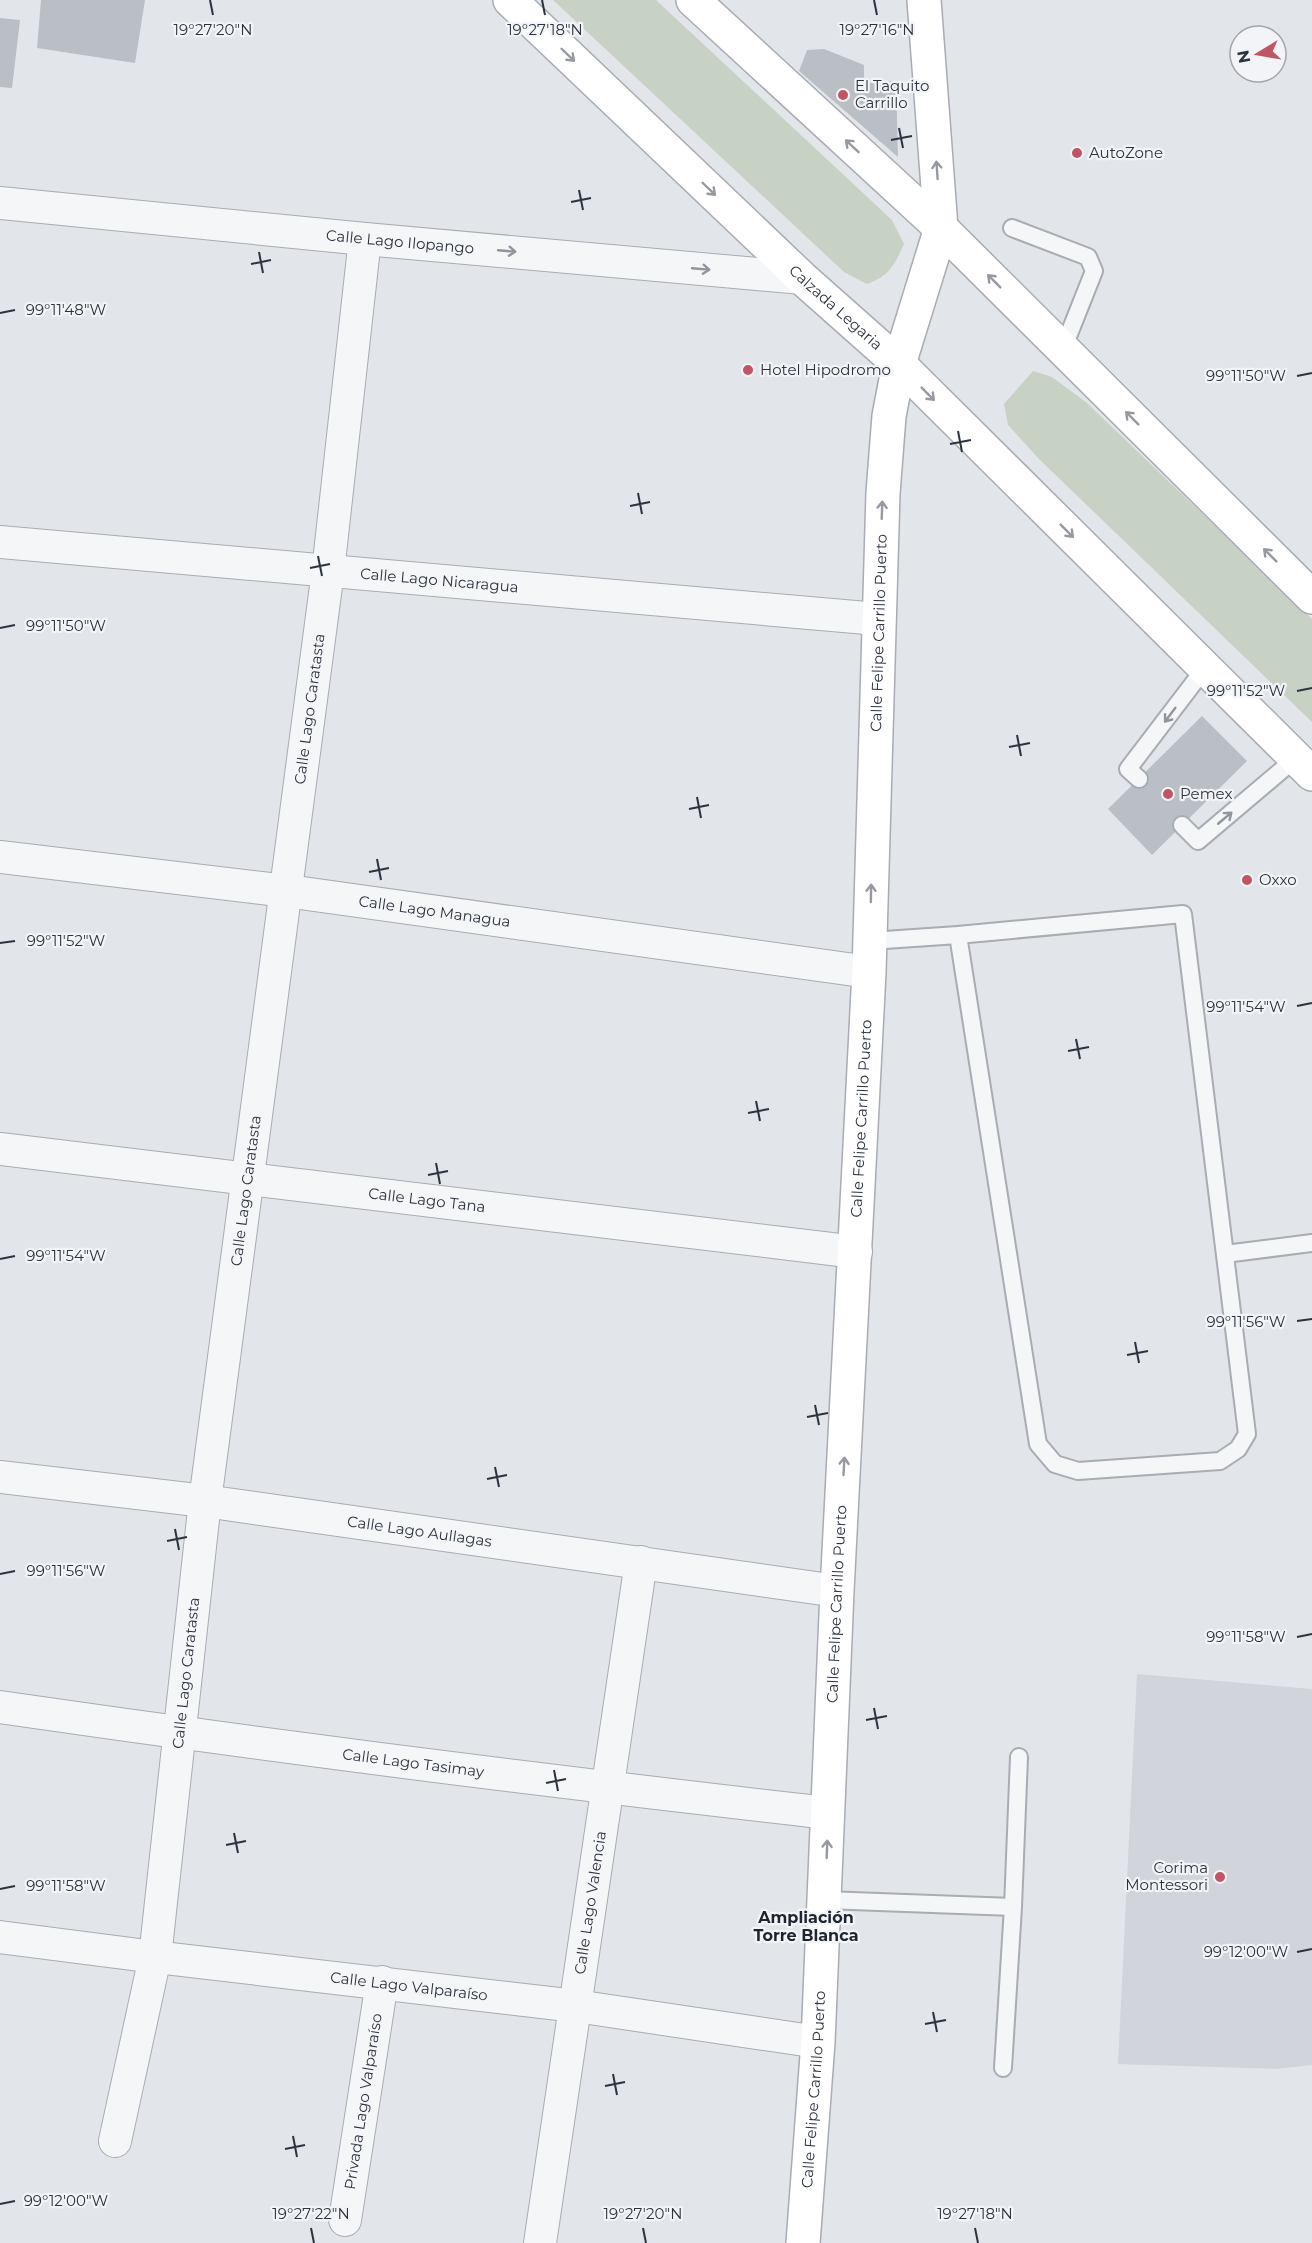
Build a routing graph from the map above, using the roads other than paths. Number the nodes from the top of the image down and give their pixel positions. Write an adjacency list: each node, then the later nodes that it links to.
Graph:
1 (510, 0): 8 (street, Calzada Legaria, one-way to 8)
2 (693, 0): 5 (street, one-way to 2)
3 (924, 0): 5 (street, Calle Felipe Carrillo Puerto, one-way to 3)
4 (0, 203): 7 (street, Calle Lago Ilopango)
5 (941, 228): 9 (street, one-way to 5); 10 (street, Calle Felipe Carrillo Puerto)
6 (1012, 228): 9 (lane)
7 (365, 239): 8 (street, Calle Lago Ilopango, one-way to 8); 12 (street, Calle Lago Caratasta)
8 (802, 278): 10 (street, Calzada Legaria)
9 (1063, 350): 13 (street, one-way to 9)
10 (899, 364): 14 (street, Calle Felipe Carrillo Puerto, one-way to 10); 15 (street, Calzada Legaria, one-way to 15)
11 (0, 542): 12 (street, Calle Lago Nicaragua)
12 (328, 571): 14 (street, Calle Lago Nicaragua); 20 (street, Calle Lago Caratasta)
13 (1312, 597)
14 (878, 619): 22 (street, Calle Felipe Carrillo Puerto, one-way to 14)
15 (1205, 668): 16 (street, Calzada Legaria); 17 (lane, one-way to 17)
16 (1304, 766): 18 (lane, one-way to 16)
17 (1138, 779)
18 (1182, 825)
19 (0, 857): 20 (street, Calle Lago Managua)
20 (287, 891): 22 (street, Calle Lago Managua); 24 (street, Calle Lago Caratasta)
21 (958, 935): 22 (lane); 27 (lane); 27 (lane)
22 (870, 956): 26 (street, Calle Felipe Carrillo Puerto)
23 (0, 1149): 24 (street, Calle Lago Tana)
24 (248, 1180): 26 (street, Calle Lago Tana); 29 (street, Calle Lago Caratasta)
25 (1312, 1243): 27 (lane)
26 (856, 1252): 31 (street, Calle Felipe Carrillo Puerto, one-way to 26)
27 (1225, 1254)
28 (0, 1477): 29 (street, Calle Lago Aullagas)
29 (205, 1501): 30 (street, Calle Lago Aullagas); 33 (street, Calle Lago Caratasta)
30 (641, 1563): 31 (street, Calle Lago Aullagas); 35 (street, Calle Lago Valencia)
31 (837, 1591): 36 (street, Calle Felipe Carrillo Puerto)
32 (0, 1707): 33 (street, Calle Lago Tasimay)
33 (180, 1733): 35 (street, Calle Lago Tasimay); 40 (street, Calle Lago Caratasta)
34 (1019, 1757): 38 (lane)
35 (609, 1788): 36 (street, Calle Lago Tasimay); 42 (street, Calle Lago Valencia)
36 (828, 1813): 37 (street, Calle Felipe Carrillo Puerto, one-way to 36)
37 (825, 1900): 38 (lane); 43 (street, Calle Felipe Carrillo Puerto)
38 (1013, 1907): 44 (lane)
39 (0, 1936): 40 (street, Calle Lago Valparaíso)
40 (155, 1957): 41 (street, Calle Lago Valparaíso); 45 (street, Calle Lago Caratasta)
41 (382, 1982): 42 (street, Calle Lago Valparaíso); 46 (street, Privada Lago Valparaíso)
42 (576, 2006): 43 (street, Calle Lago Valparaíso); 47 (street, Calle Lago Valencia)
43 (818, 2042): 48 (street, Calle Felipe Carrillo Puerto)
44 (1003, 2068)
45 (115, 2141)
46 (345, 2220)
47 (540, 2243)
48 (803, 2243)

